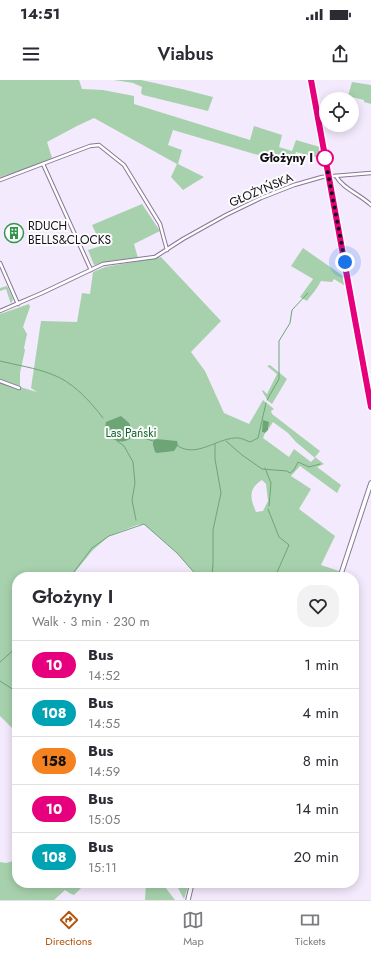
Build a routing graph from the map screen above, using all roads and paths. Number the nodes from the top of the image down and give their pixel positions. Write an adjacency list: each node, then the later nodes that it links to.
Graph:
1 (311, 80): 4 (street)
2 (43, 164): 6 (street); 8 (street); 10 (street)
3 (371, 173): 5 (street, GŁOŻYŃSKA)
4 (329, 176): 5 (street, GŁOŻYŃSKA); 8 (street, GŁOŻYŃSKA); 15 (street)
5 (336, 176): 7 (street)
6 (0, 180)
7 (371, 205)
8 (166, 251): 10 (street, GŁOŻYŃSKA)
9 (0, 263): 11 (street)
10 (91, 270): 11 (street, GŁOŻYŃSKA)
11 (18, 304): 12 (street, GŁOŻYŃSKA)
12 (0, 311)
13 (0, 381): 14 (street)
14 (19, 388)
15 (371, 407)
16 (371, 483): 17 (street)
17 (342, 572)
18 (191, 888): 19 (street)
19 (188, 900)

